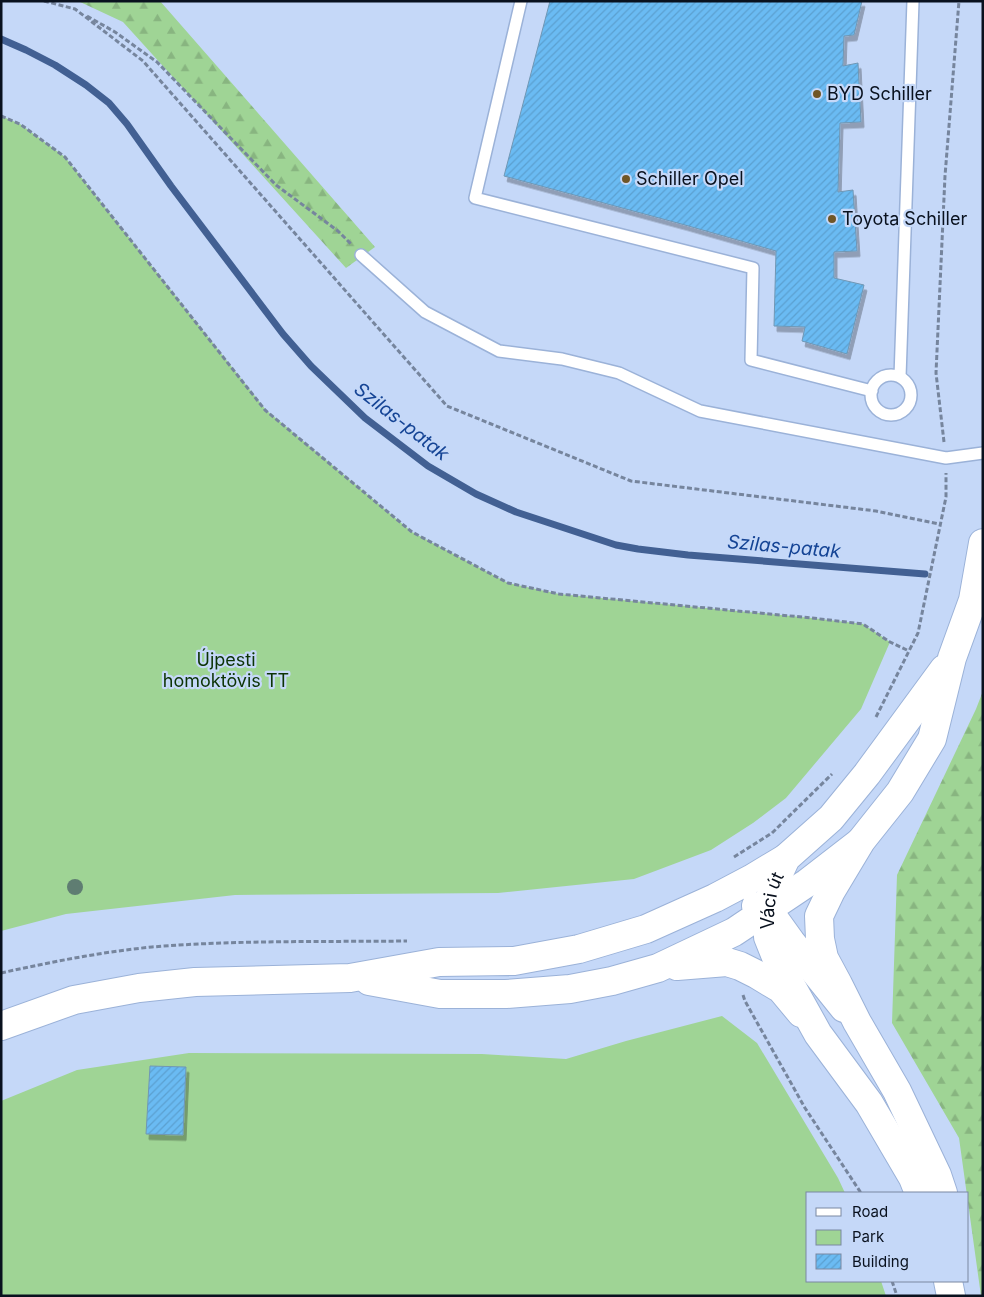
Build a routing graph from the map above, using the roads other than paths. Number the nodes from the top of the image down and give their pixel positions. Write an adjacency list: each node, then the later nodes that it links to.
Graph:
1 (521, 1): 5 (lane)
2 (913, 1): 4 (lane)
3 (361, 255): 6 (lane)
4 (900, 377): 5 (lane); 5 (lane)
5 (872, 392)
6 (983, 453)
7 (983, 543): 8 (main road, Váci út)
8 (952, 658): 9 (main road, Váci út); 10 (main road, Váci út)
9 (862, 841): 12 (main road); 15 (main road, Váci út)
10 (786, 858): 11 (main road); 12 (main road, Váci út)
11 (716, 898): 12 (main road); 14 (main road)
12 (768, 910): 13 (main road); 15 (main road); 17 (main road, Váci út)
13 (658, 968): 14 (main road); 17 (main road)
14 (350, 978): 16 (main road)
15 (857, 1022): 19 (main road, Váci út)
16 (1, 1026)
17 (818, 1034): 18 (main road, Váci út)
18 (919, 1192)
19 (943, 1192)
20 (948, 1282): 22 (main road)
21 (965, 1282): 23 (main road)
22 (951, 1296)
23 (967, 1296)

